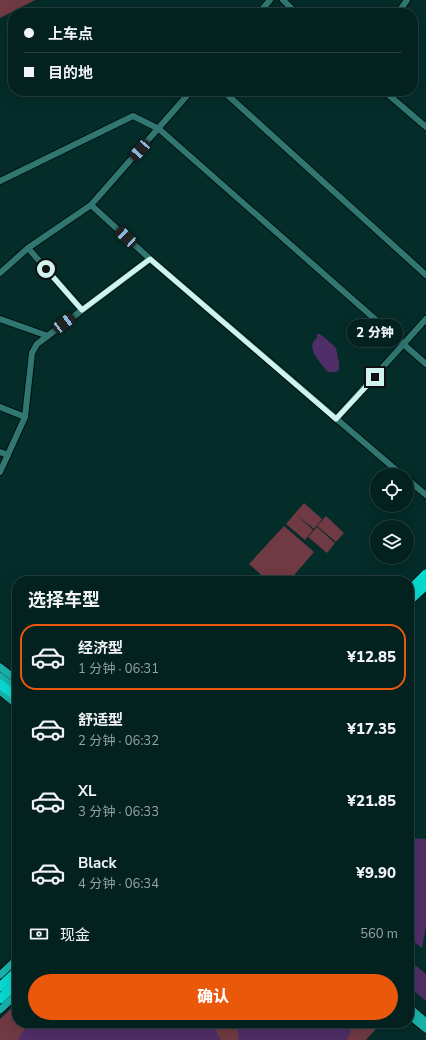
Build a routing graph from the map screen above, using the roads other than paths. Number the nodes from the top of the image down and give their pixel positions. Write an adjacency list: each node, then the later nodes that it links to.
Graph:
1 (270, 0): 3 (street)
2 (283, 0): 4 (street)
3 (263, 8)
4 (291, 8)
5 (188, 96): 9 (street)
6 (229, 96): 15 (street)
7 (390, 96): 8 (street)
8 (426, 127)
9 (159, 128): 10 (street); 11 (street); 20 (street)
10 (0, 181)
11 (91, 205): 12 (street); 13 (street)
12 (28, 248): 14 (street); 16 (street)
13 (150, 259): 16 (street); 24 (street)
14 (0, 273)
15 (426, 275)
16 (82, 310): 19 (street)
17 (0, 319): 19 (street)
18 (426, 320): 20 (street)
19 (48, 336): 23 (street)
20 (404, 345): 21 (street); 24 (street)
21 (426, 364)
22 (0, 408): 23 (street)
23 (25, 416): 26 (street)
24 (336, 419): 27 (street)
25 (0, 452): 26 (street)
26 (8, 455): 28 (street)
27 (394, 468)
28 (0, 472)
29 (414, 485): 30 (street)
30 (426, 495)
31 (426, 568): 33 (main road)
32 (426, 574): 35 (highway)
33 (414, 580)
34 (426, 585): 37 (highway)
35 (414, 586)
36 (426, 591): 38 (main road)
37 (414, 596)
38 (414, 602)
39 (0, 667): 41 (main road)
40 (0, 676): 43 (main road)
41 (12, 676)
42 (0, 684): 45 (highway)
43 (12, 685)
44 (0, 691): 46 (main road)
45 (12, 693)
46 (12, 701)
47 (12, 964): 48 (main road)
48 (0, 975)
49 (12, 976): 50 (highway)
50 (0, 987)
51 (12, 987): 52 (highway)
52 (0, 999)
53 (12, 999): 54 (main road)
54 (0, 1010)
55 (414, 1011): 57 (main road)
56 (414, 1018): 58 (main road)
57 (426, 1022)
58 (426, 1029)

